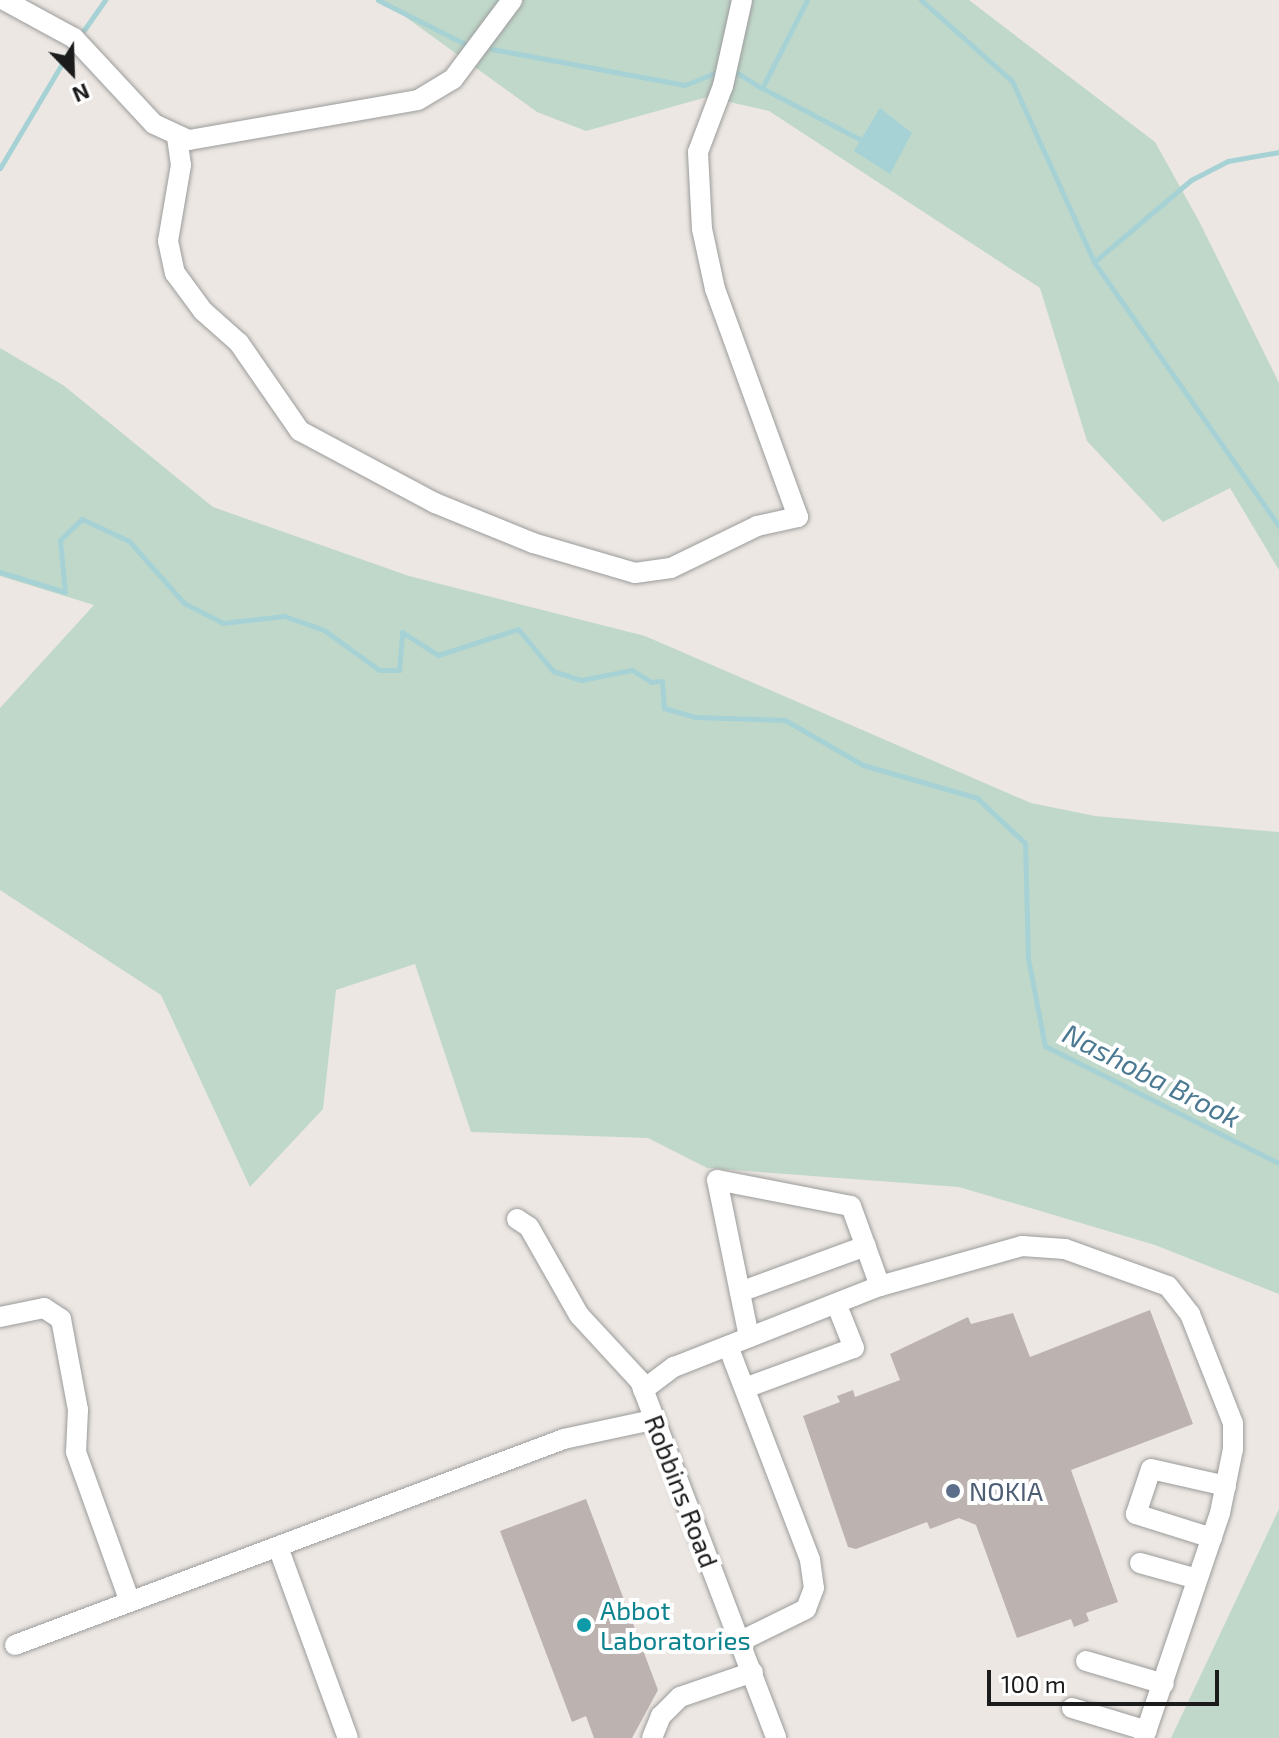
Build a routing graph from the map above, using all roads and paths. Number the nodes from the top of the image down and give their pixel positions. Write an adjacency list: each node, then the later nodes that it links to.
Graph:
1 (4, 0): 4 (lane)
2 (512, 0): 4 (lane)
3 (742, 0): 4 (lane)
4 (177, 137)
5 (517, 1219): 14 (lane, Robbins Road)
6 (866, 1246): 7 (lane); 8 (lane); 8 (lane)
7 (880, 1286): 9 (lane); 16 (lane)
8 (740, 1292): 11 (lane)
9 (836, 1303): 11 (lane); 13 (lane)
10 (0, 1317): 21 (lane)
11 (749, 1337): 12 (lane)
12 (728, 1346): 13 (lane); 14 (lane)
13 (745, 1388): 22 (lane)
14 (643, 1390): 15 (lane, Robbins Road)
15 (653, 1420): 18 (lane); 22 (lane, Robbins Road)
16 (1226, 1486): 17 (lane); 17 (lane)
17 (1212, 1538): 20 (lane)
18 (278, 1547): 21 (lane); 29 (lane)
19 (1140, 1563): 20 (lane)
20 (1197, 1579): 26 (lane)
21 (130, 1602): 23 (lane)
22 (741, 1641): 25 (lane, Robbins Road)
23 (15, 1645)
24 (1086, 1661): 26 (lane)
25 (753, 1672): 30 (lane); 31 (lane, Robbins Road)
26 (1164, 1684): 28 (lane)
27 (1072, 1708): 28 (lane)
28 (1146, 1735)
29 (348, 1738)
30 (652, 1738)
31 (776, 1738)

